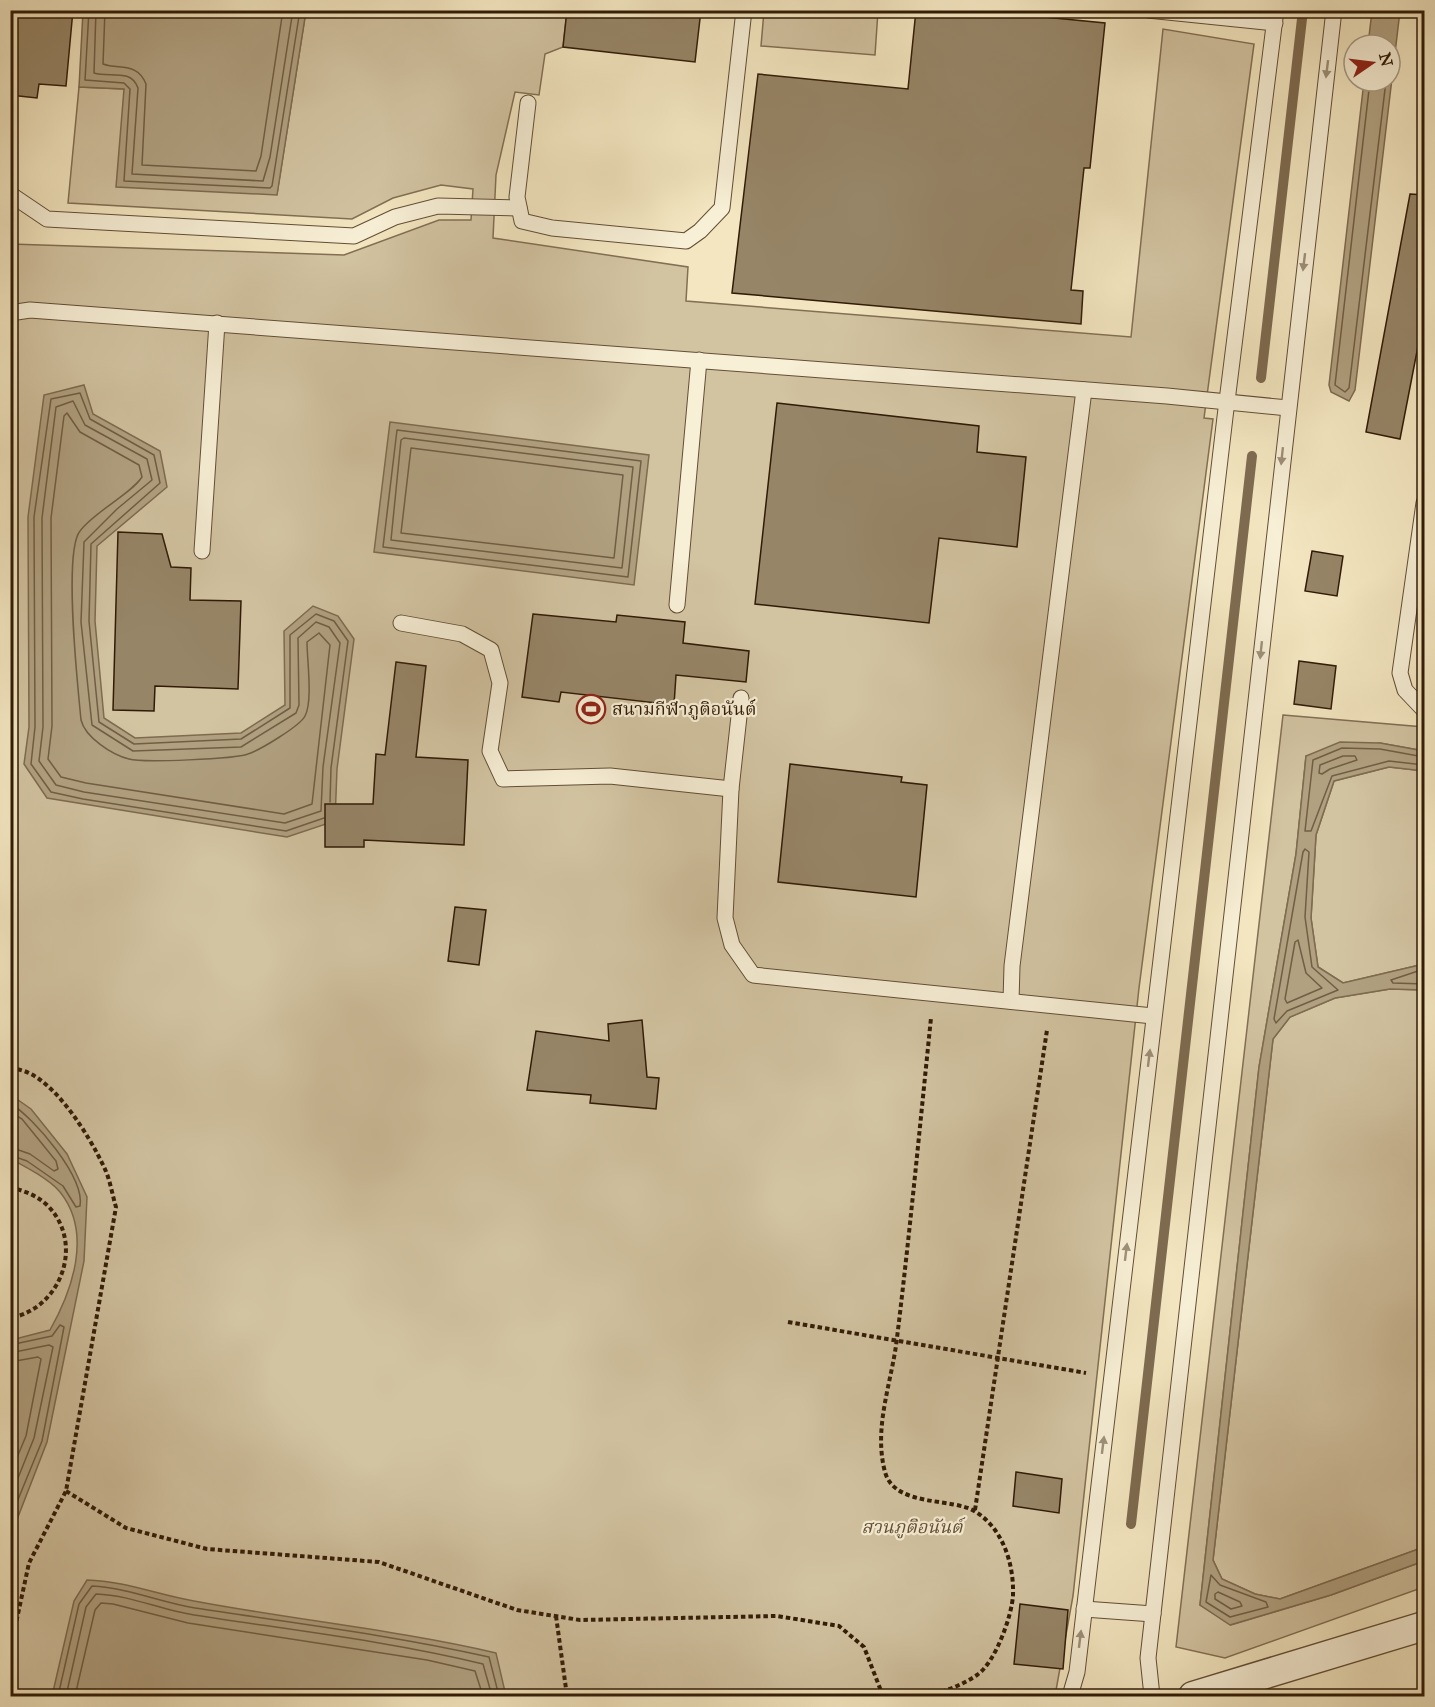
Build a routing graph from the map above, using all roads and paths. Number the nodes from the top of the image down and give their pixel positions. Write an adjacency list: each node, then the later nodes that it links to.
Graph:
1 (744, 10): 7 (lane)
2 (1148, 10): 4 (lane)
3 (1334, 10): 13 (lane, one-way to 13)
4 (1275, 17): 12 (lane)
5 (528, 103): 7 (lane)
6 (10, 194): 7 (lane)
7 (519, 208)
8 (10, 313): 9 (lane)
9 (217, 323): 10 (lane); 15 (lane)
10 (699, 360): 11 (lane); 16 (lane)
11 (1084, 390): 12 (lane); 22 (lane)
12 (1227, 402): 13 (lane); 24 (lane)
13 (1288, 408): 35 (lane, one-way to 35)
14 (1425, 503): 19 (lane)
15 (202, 551)
16 (677, 605)
17 (401, 623): 20 (lane)
18 (741, 698): 20 (lane)
19 (1425, 710)
20 (732, 789): 21 (lane)
21 (933, 993): 22 (lane); 29 (path)
22 (1011, 1001): 23 (lane)
23 (1051, 1005): 24 (lane); 30 (path)
24 (1154, 1016): 31 (lane, one-way to 24)
25 (10, 1069): 32 (path)
26 (10, 1187): 27 (path)
27 (10, 1317)
28 (788, 1322): 29 (path)
29 (897, 1341): 30 (path); 33 (path)
30 (998, 1358): 31 (path); 33 (path)
31 (1111, 1377): 34 (lane, one-way to 31)
32 (66, 1491): 36 (path); 38 (path)
33 (975, 1510): 41 (path)
34 (1084, 1609): 35 (lane); 42 (lane, one-way to 34)
35 (1153, 1614): 43 (lane)
36 (556, 1616): 39 (path); 40 (path)
37 (1425, 1626): 44 (street)
38 (10, 1651)
39 (567, 1696)
40 (883, 1696)
41 (927, 1696)
42 (1071, 1696)
43 (1152, 1696)
44 (1193, 1696)

